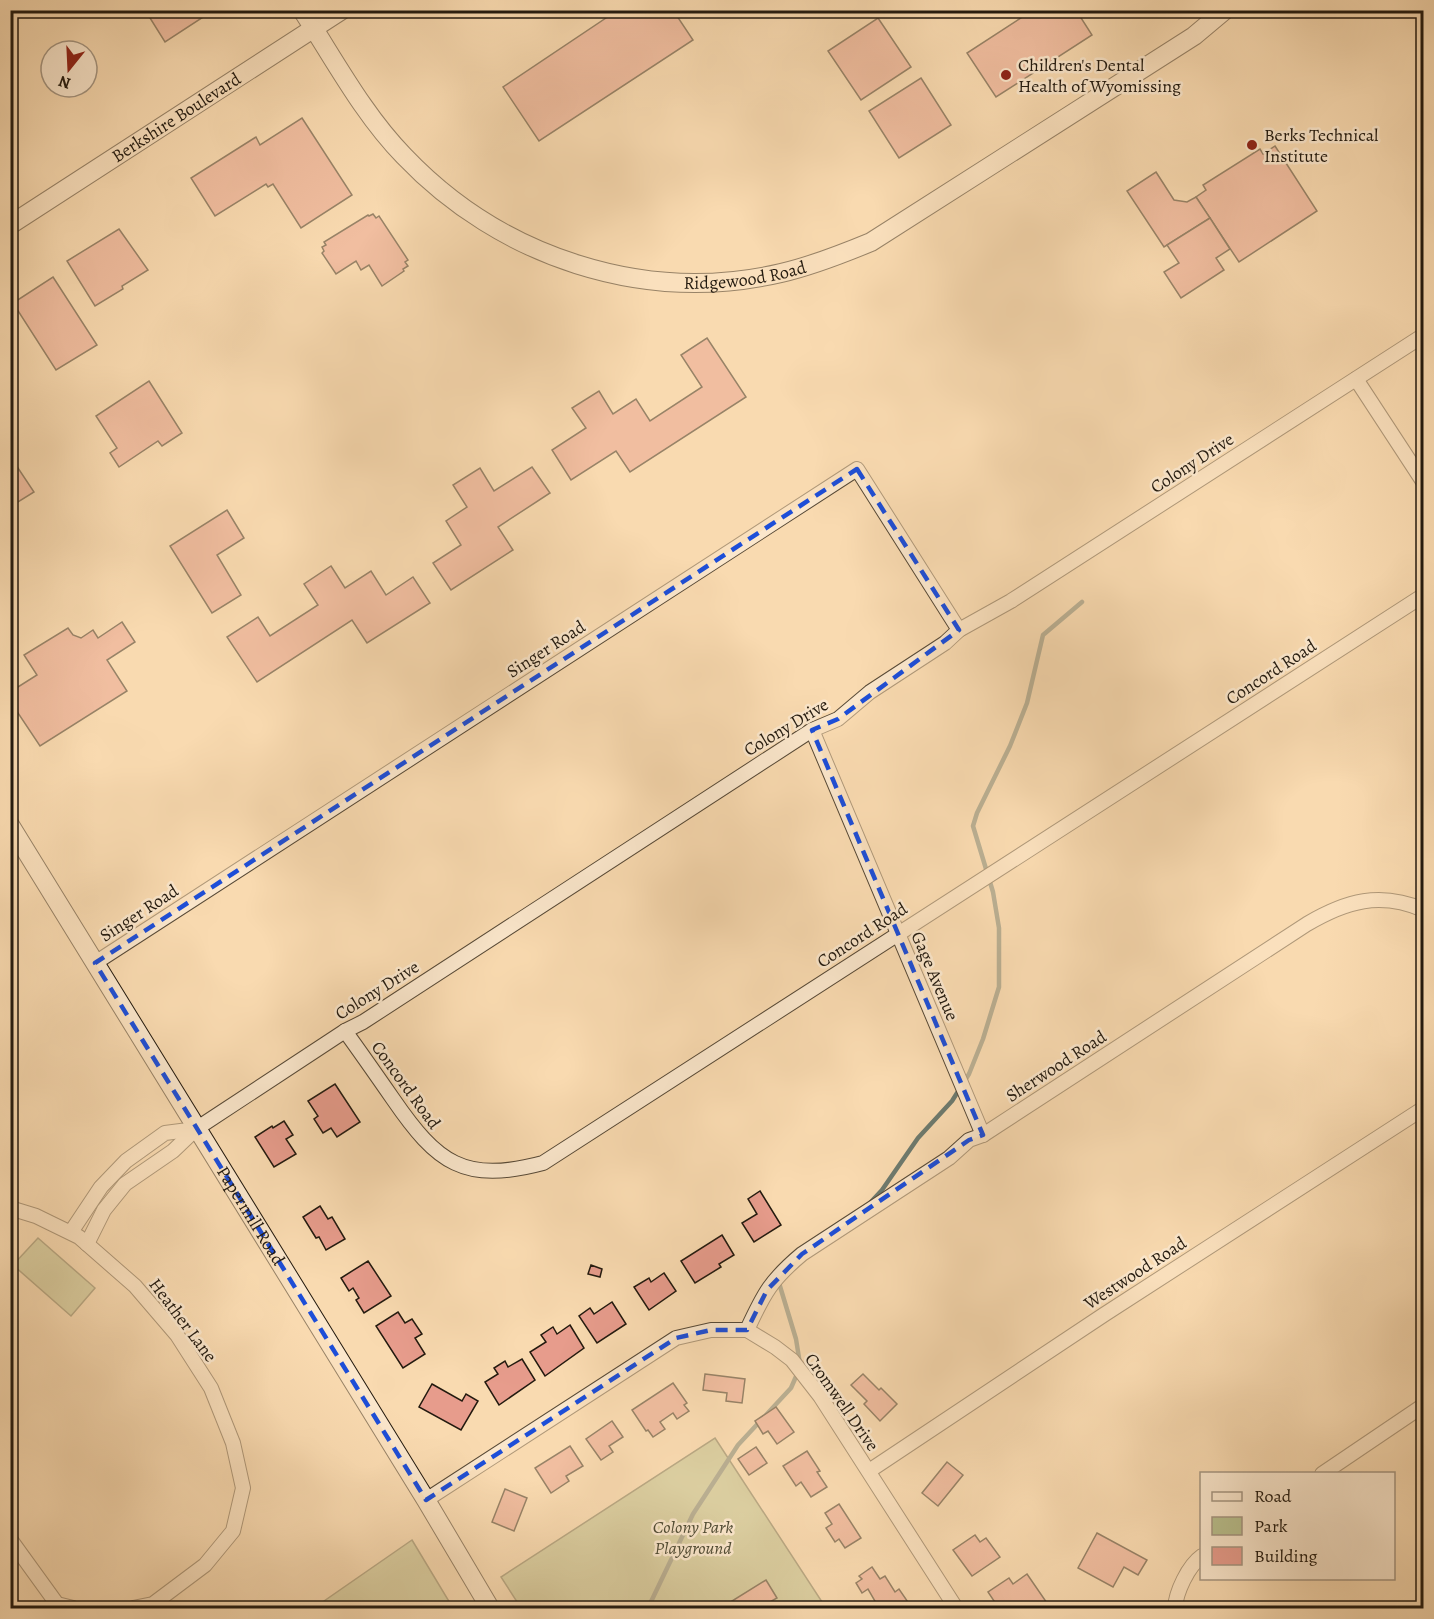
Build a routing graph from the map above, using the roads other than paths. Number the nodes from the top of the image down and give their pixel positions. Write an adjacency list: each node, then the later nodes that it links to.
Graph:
1 (302, 10): 4 (main road, Ridgewood Road)
2 (342, 10): 4 (main road, Berkshire Boulevard)
3 (1225, 10): 4 (main road, Ridgewood Road)
4 (314, 28): 5 (main road, Berkshire Boulevard)
5 (10, 225)
6 (1424, 335): 7 (street, Colony Drive)
7 (1356, 379): 8 (street); 10 (street, Colony Drive)
8 (1424, 483)
9 (1424, 595): 14 (street, Concord Road)
10 (959, 630): 11 (street, Colony Drive); 15 (street, Singer Road)
11 (812, 730): 14 (street, Gage Avenue); 16 (street, Colony Drive)
12 (10, 825): 15 (main road, Papermill Road)
13 (1424, 910): 19 (street, Sherwood Road)
14 (897, 934): 16 (street, Concord Road); 19 (street, Gage Avenue)
15 (95, 963): 18 (main road, Papermill Road)
16 (345, 1030): 18 (street, Colony Drive)
17 (1424, 1108): 25 (street, Westwood Road)
18 (196, 1129): 21 (street, Colony Drive); 22 (street, Colony Drive); 27 (main road, Papermill Road)
19 (983, 1135): 23 (street, Sherwood Road)
20 (10, 1208): 21 (street, Heather Lane)
21 (71, 1232): 22 (street, Heather Lane)
22 (87, 1244): 31 (street, Heather Lane)
23 (747, 1330): 25 (street, Cromwell Drive); 27 (street)
24 (1424, 1406): 26 (street)
25 (869, 1472): 33 (street, Cromwell Drive)
26 (1324, 1472)
27 (426, 1500): 32 (main road, Papermill Road)
28 (10, 1539): 30 (street)
29 (1200, 1557): 34 (street)
30 (73, 1608)
31 (133, 1608)
32 (490, 1608)
33 (956, 1608)
34 (1175, 1608)

